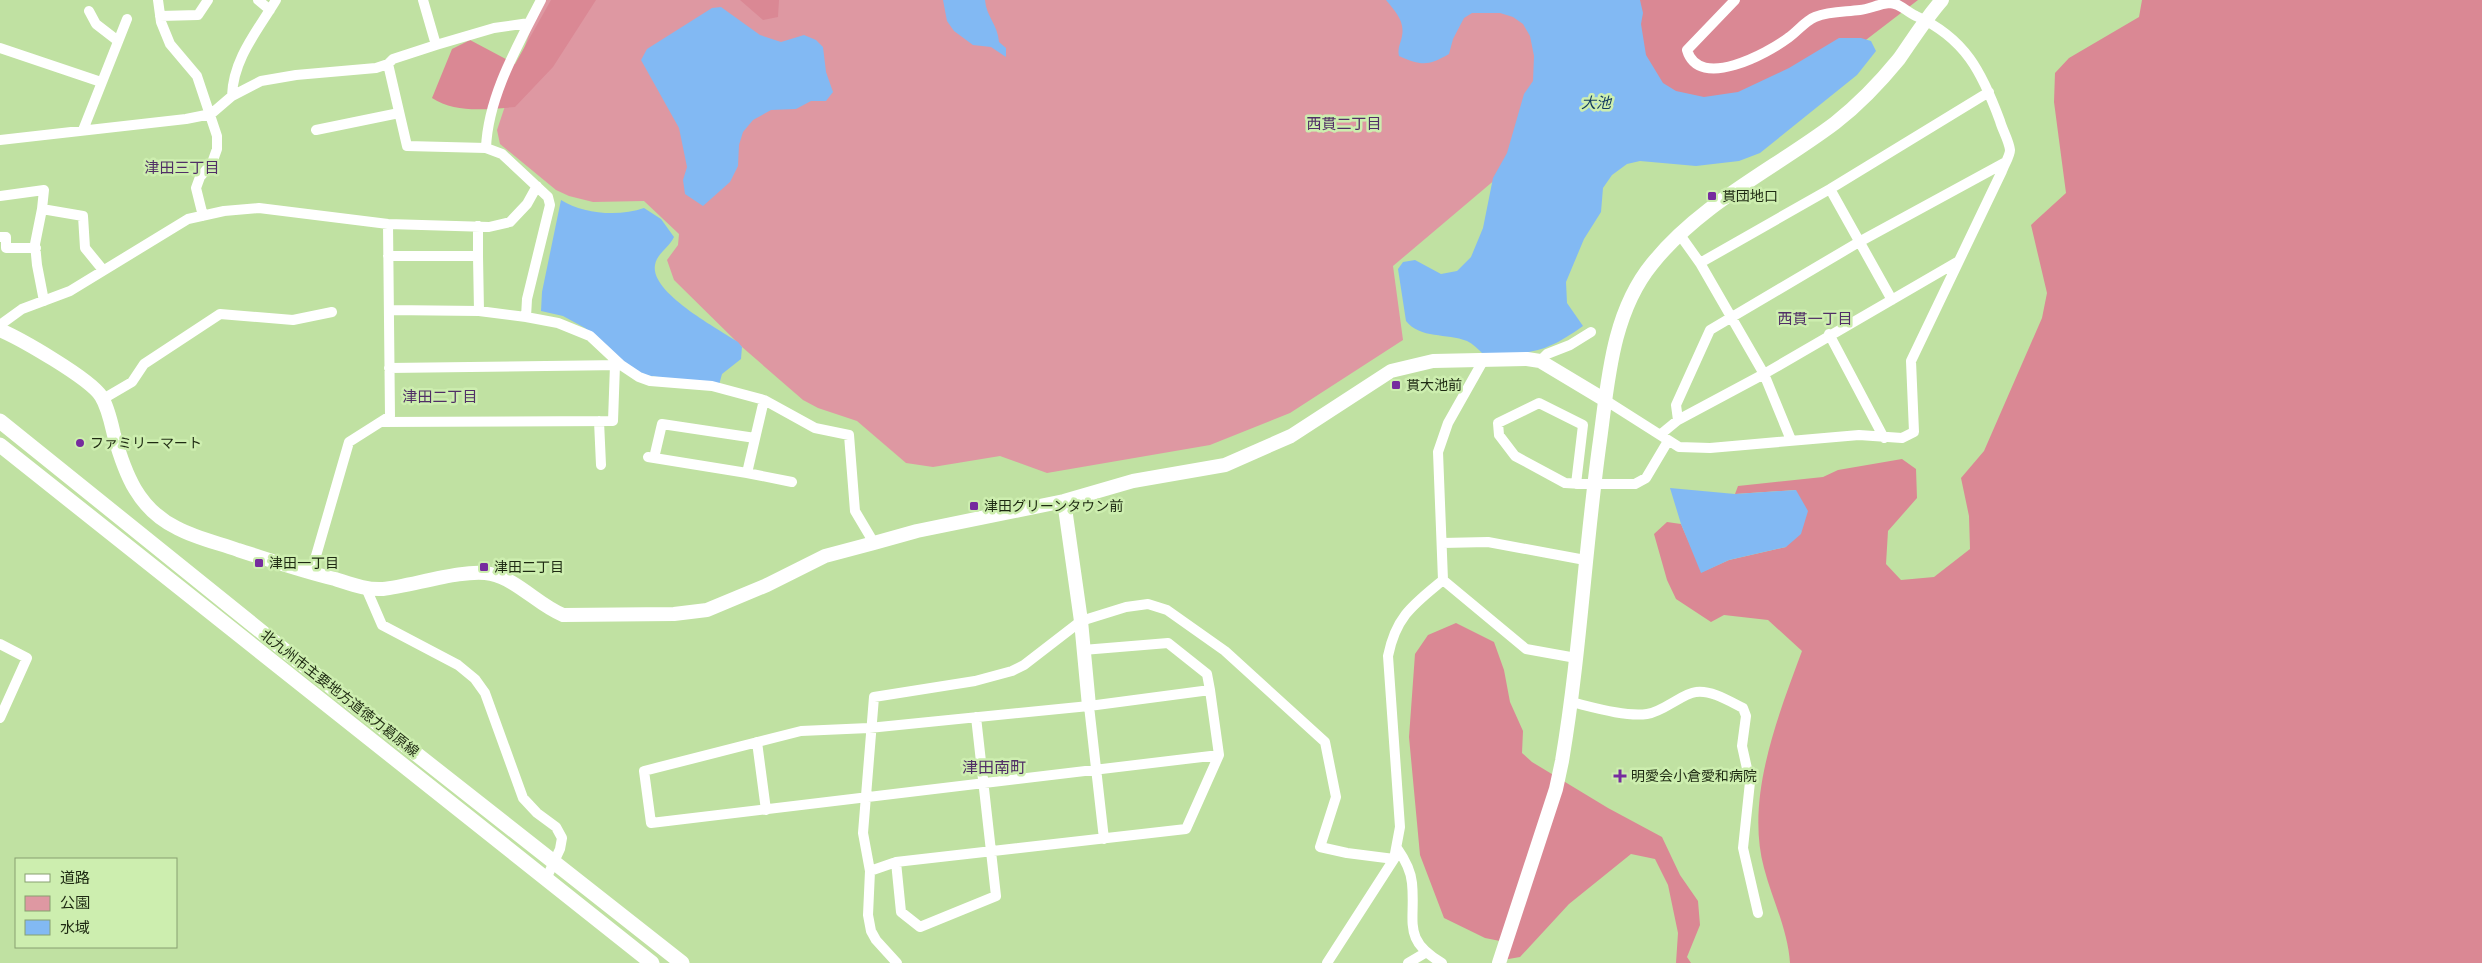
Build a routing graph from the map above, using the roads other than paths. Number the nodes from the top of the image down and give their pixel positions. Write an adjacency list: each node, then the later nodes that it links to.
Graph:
1 (158, 0): 11 (street)
2 (208, 0): 11 (street)
3 (258, 0): 9 (street)
4 (276, 0): 9 (street)
5 (422, 0): 16 (street)
6 (541, 0): 14 (street)
7 (1735, 0): 13 (street)
8 (1942, 0): 13 (street)
9 (270, 10): 21 (street)
10 (89, 12): 15 (street)
11 (160, 16): 23 (street)
12 (127, 19): 15 (street)
13 (1927, 20): 20 (street); 36 (street)
14 (529, 24): 16 (street); 27 (street)
15 (118, 41): 19 (street)
16 (436, 46): 18 (street)
17 (0, 48): 19 (street)
18 (388, 64): 21 (street); 22 (street)
19 (101, 82): 24 (street)
20 (1989, 92): 28 (street); 30 (street)
21 (232, 96): 23 (street)
22 (399, 113): 25 (street); 27 (street)
23 (211, 114): 24 (street); 33 (street)
24 (84, 130): 26 (street)
25 (316, 130)
26 (0, 140)
27 (486, 148): 29 (street)
28 (2006, 162): 38 (street); 42 (street)
29 (537, 186): 35 (street); 50 (street)
30 (1830, 189): 38 (street); 43 (street)
31 (0, 196): 32 (street)
32 (42, 209): 39 (street); 44 (street)
33 (203, 216): 34 (street); 44 (street)
34 (388, 224): 35 (street); 40 (street)
35 (478, 226): 41 (street)
36 (1680, 235): 43 (street); 63 (street)
37 (0, 237): 39 (street)
38 (1859, 242): 45 (street); 51 (street)
39 (36, 248): 46 (street)
40 (388, 256): 41 (street); 47 (street)
41 (478, 256): 48 (street)
42 (1958, 262): 45 (street); 70 (street)
43 (1700, 263): 51 (street)
44 (103, 270): 46 (street)
45 (1892, 300): 55 (street)
46 (44, 301): 52 (street)
47 (389, 310): 48 (street); 59 (street)
48 (479, 311): 50 (street)
49 (332, 312): 61 (street)
50 (526, 317): 58 (street)
51 (1731, 317): 60 (street); 64 (street)
52 (0, 325)
53 (0, 330): 61 (street)
54 (1591, 332): 57 (street)
55 (1829, 334): 60 (street); 70 (street)
56 (1483, 361): 57 (street); 78 (street); 80 (street)
57 (1540, 361): 63 (street)
58 (618, 365): 59 (street); 62 (street); 66 (street)
59 (389, 368): 67 (street)
60 (1764, 374): 64 (street); 71 (street)
61 (103, 399): 82 (street)
62 (764, 400): 69 (street); 79 (street)
63 (1605, 400): 68 (street); 77 (street)
64 (1678, 420): 68 (street)
65 (0, 421): 105 (main road, 北九州市主要地方道徳力葛原線)
66 (599, 421): 67 (street); 73 (street)
67 (380, 422): 82 (street)
68 (1664, 437): 71 (street); 77 (street)
69 (755, 438): 74 (street); 74 (street)
70 (1884, 438): 71 (street)
71 (1791, 440)
72 (0, 445): 108 (main road, 北九州市主要地方道徳力葛原線)
73 (602, 465)
74 (747, 473): 75 (street)
75 (792, 482)
76 (1576, 484): 76 (street); 77 (street)
77 (1594, 484): 81 (street)
78 (1064, 501): 79 (street); 85 (street)
79 (874, 543): 84 (street)
80 (1442, 543): 81 (street); 83 (street)
81 (1585, 560): 88 (street)
82 (311, 573): 84 (street)
83 (1443, 580): 88 (street); 102 (street)
84 (366, 588): 105 (street)
85 (1081, 621): 87 (street); 94 (street); 104 (street)
86 (0, 644): 93 (street)
87 (1084, 650): 89 (street); 91 (street)
88 (1576, 658): 90 (street)
89 (1210, 690): 91 (street); 96 (street)
90 (1570, 702): 109 (street); 117 (street)
91 (1089, 706): 92 (street); 97 (street)
92 (976, 716): 94 (street); 98 (street)
93 (0, 718)
94 (870, 728): 95 (street); 99 (street)
95 (757, 742): 100 (street); 100 (street)
96 (1219, 755): 97 (street); 101 (street)
97 (1097, 770): 98 (street); 101 (street)
98 (984, 784): 99 (street); 103 (street)
99 (865, 798): 100 (street); 107 (street)
100 (766, 810)
101 (1104, 839): 103 (street)
102 (1397, 848): 104 (street); 110 (street)
103 (993, 850): 106 (street); 106 (street)
104 (1394, 859): 114 (street)
105 (554, 862): 108 (street); 112 (main road, 北九州市主要地方道徳力葛原線)
106 (896, 862): 107 (street)
107 (870, 872): 113 (street)
108 (546, 879): 111 (main road, 北九州市主要地方道徳力葛原線)
109 (1758, 913)
110 (1425, 953): 115 (street); 116 (street)
111 (652, 963)
112 (682, 963)
113 (897, 963)
114 (1327, 963)
115 (1408, 963)
116 (1442, 963)
117 (1499, 963)

